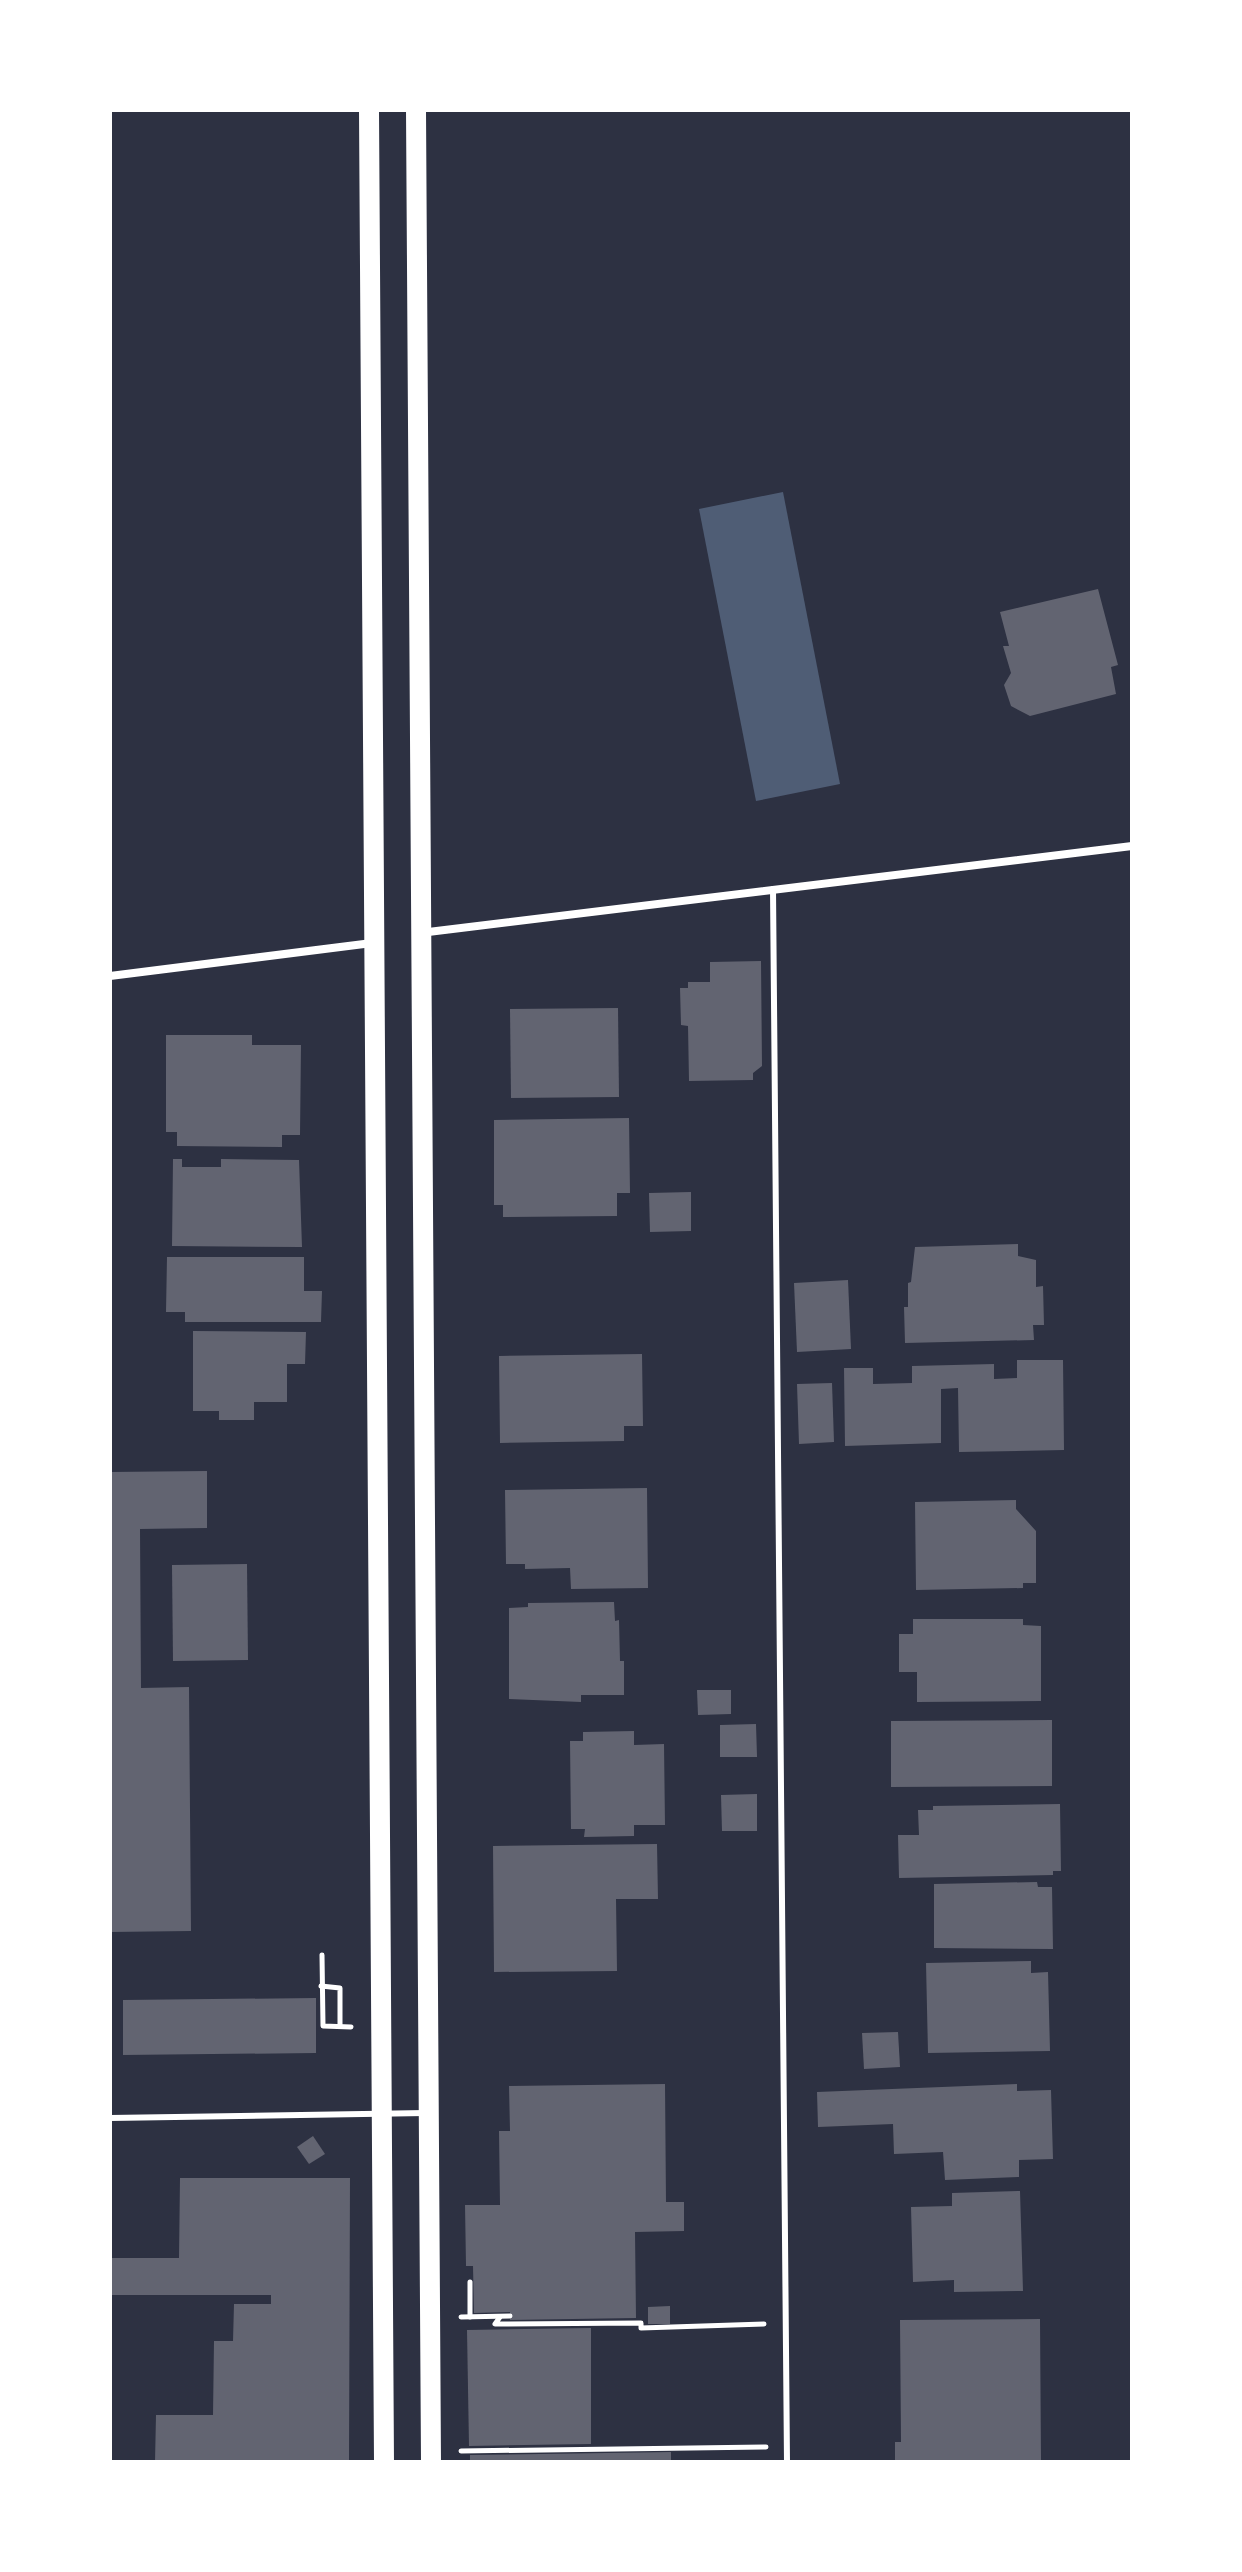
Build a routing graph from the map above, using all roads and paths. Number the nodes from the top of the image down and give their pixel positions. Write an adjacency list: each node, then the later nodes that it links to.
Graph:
1 (369, 110): 6 (main road)
2 (416, 110): 5 (main road)
3 (1132, 846): 4 (street)
4 (773, 889): 5 (street); 20 (lane)
5 (420, 933): 12 (main road)
6 (373, 943): 7 (street); 13 (main road)
7 (110, 976)
8 (322, 1955): 9 (path)
9 (321, 1986): 10 (path); 10 (path)
10 (340, 2026): 11 (path)
11 (352, 2027)
12 (429, 2112): 13 (lane); 24 (main road)
13 (382, 2113): 14 (lane); 23 (main road)
14 (110, 2118)
15 (470, 2282): 18 (path)
16 (510, 2316): 19 (path)
17 (460, 2317): 18 (path)
18 (470, 2317): 19 (path)
19 (500, 2317): 20 (path)
20 (785, 2323): 21 (lane)
21 (787, 2447): 22 (path); 25 (lane)
22 (461, 2451)
23 (384, 2462)
24 (431, 2462)
25 (787, 2462)

